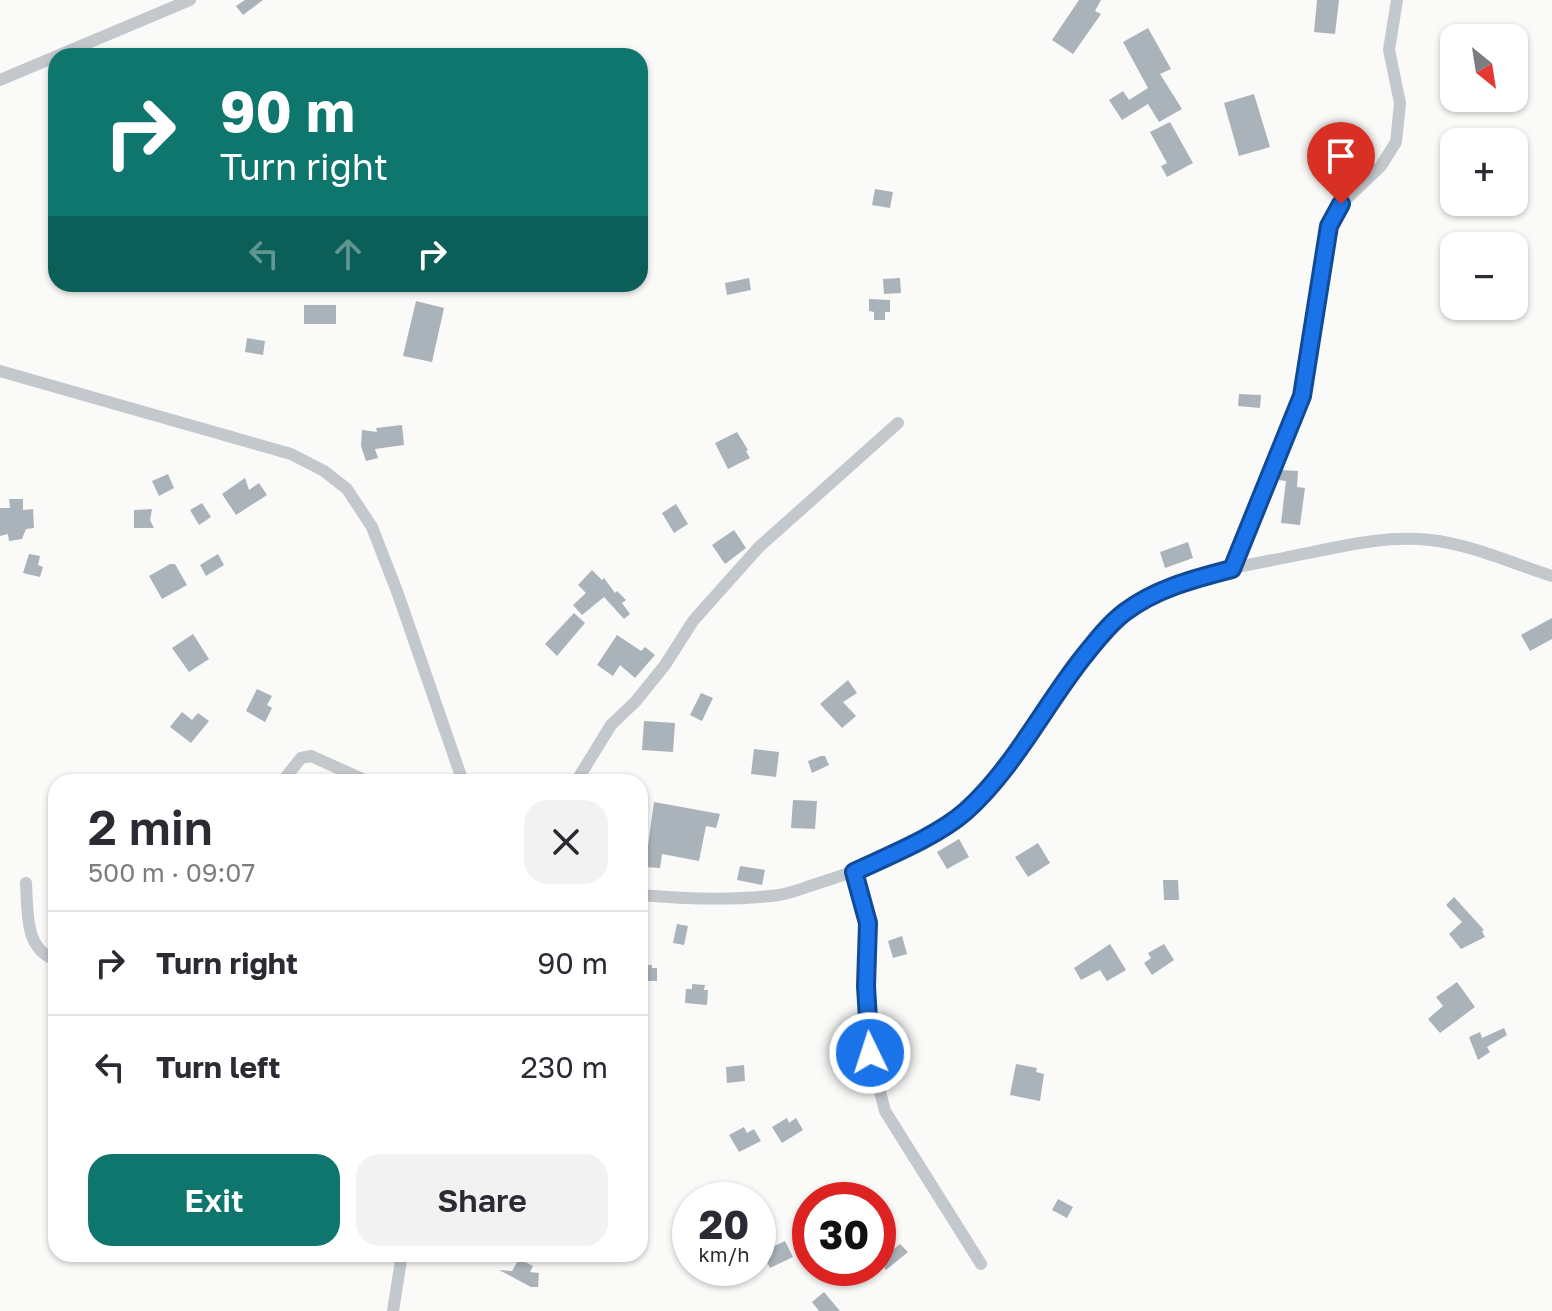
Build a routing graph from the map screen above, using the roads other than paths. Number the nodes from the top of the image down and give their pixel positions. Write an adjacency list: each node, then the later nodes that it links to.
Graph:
1 (190, 0): 3 (street)
2 (1397, 0): 8 (street)
3 (76, 48)
4 (48, 60): 5 (street)
5 (0, 80)
6 (0, 371): 12 (street)
7 (898, 423): 13 (street)
8 (1232, 569): 9 (street); 14 (street)
9 (1552, 576)
10 (288, 774): 11 (street)
11 (351, 774)
12 (460, 774)
13 (581, 774)
14 (854, 872): 16 (street); 19 (street)
15 (26, 883): 17 (street)
16 (648, 895)
17 (48, 958)
18 (401, 1262): 20 (street)
19 (981, 1264)
20 (393, 1311)

